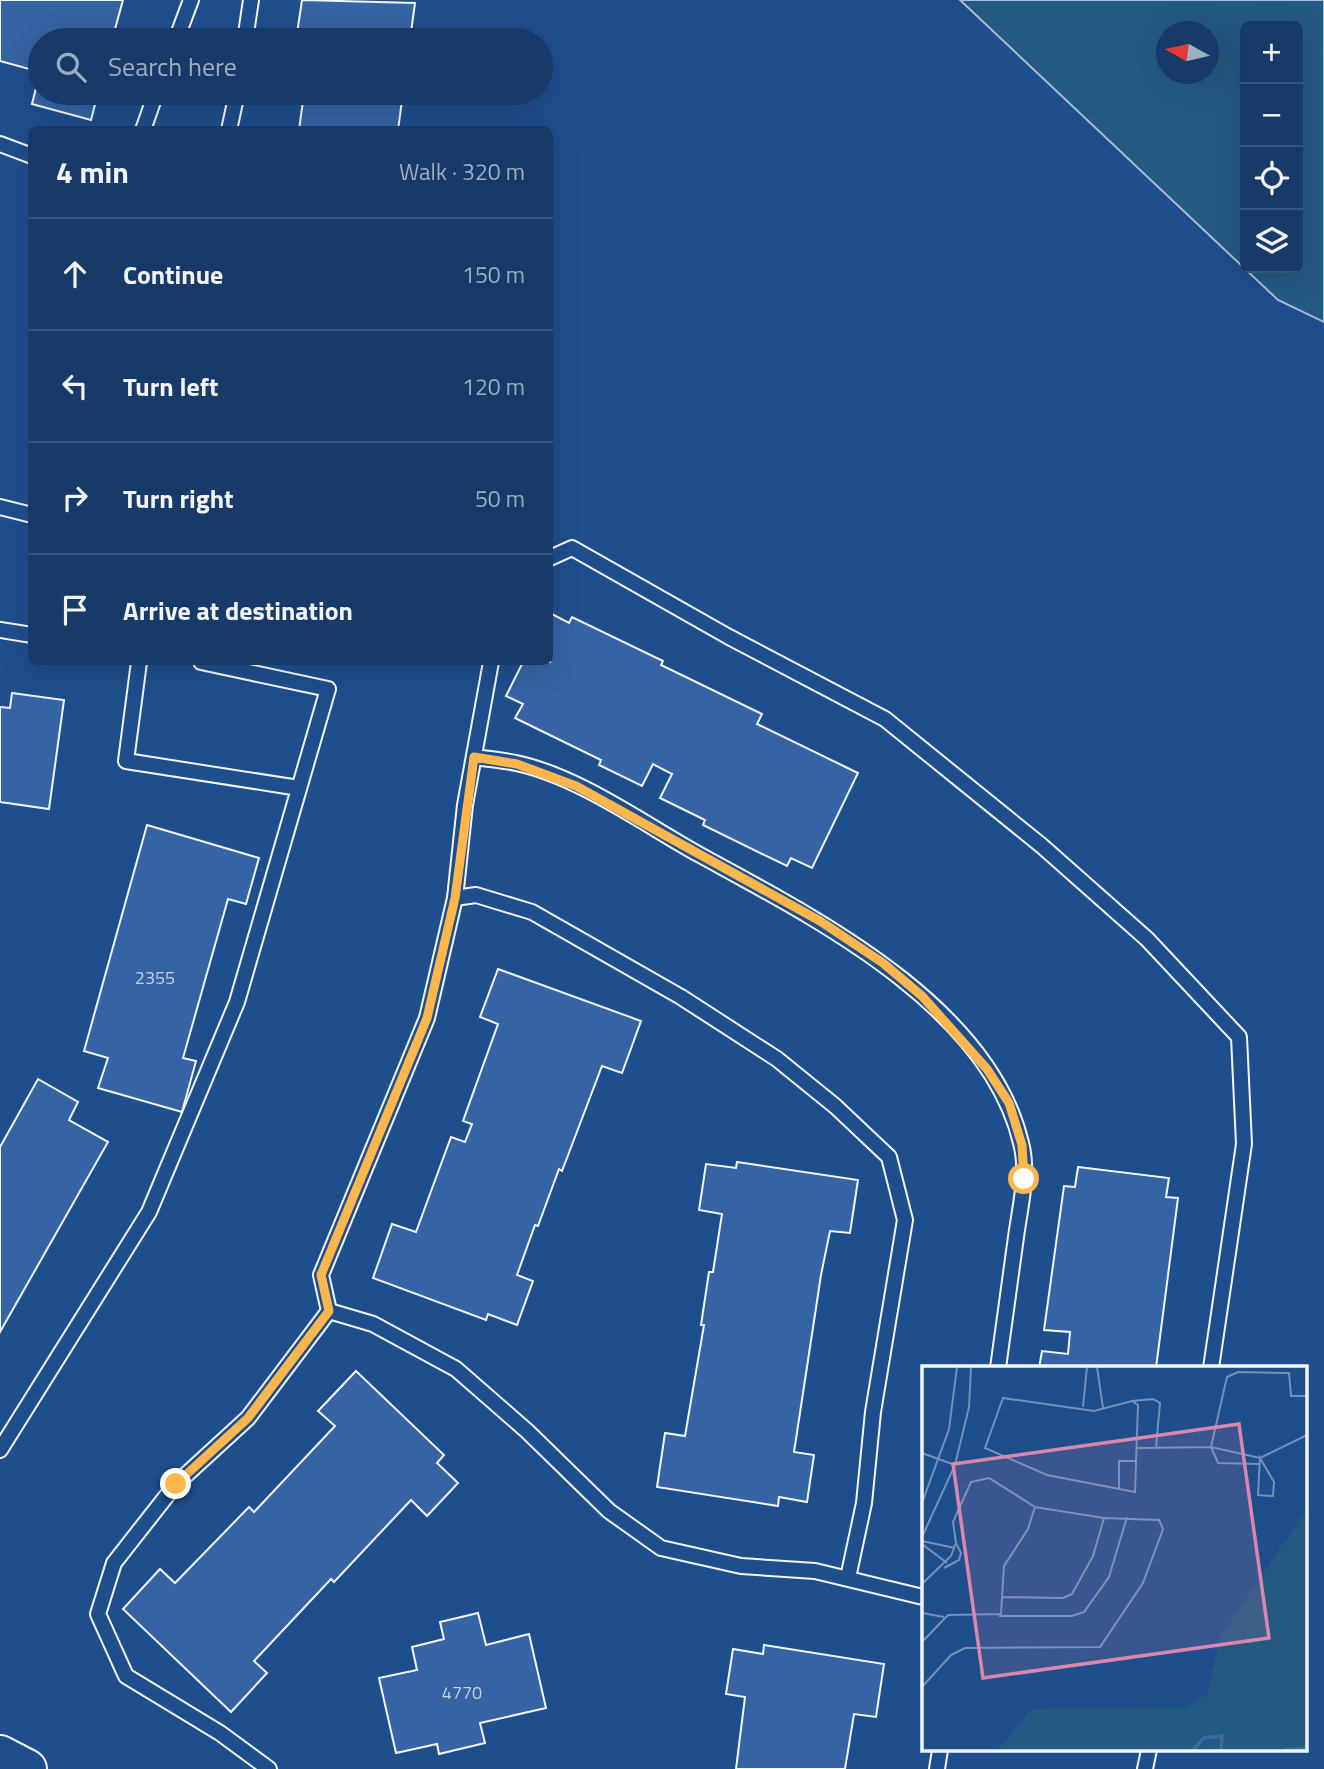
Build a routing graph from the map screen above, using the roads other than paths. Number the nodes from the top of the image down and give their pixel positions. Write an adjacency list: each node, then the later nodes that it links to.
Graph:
1 (191, 0): 3 (lane)
2 (251, 0): 4 (lane)
3 (180, 28)
4 (247, 28)
5 (152, 105): 7 (lane)
6 (234, 105): 8 (lane)
7 (144, 126)
8 (230, 126)
9 (0, 145): 10 (lane)
10 (28, 155)
11 (0, 506): 12 (lane)
12 (28, 514)
13 (553, 557): 24 (lane)
14 (0, 630): 15 (lane)
15 (28, 634)
16 (139, 665): 20 (lane)
17 (215, 665): 20 (lane)
18 (490, 665): 19 (lane)
19 (474, 757): 21 (lane); 23 (lane)
20 (299, 788): 25 (lane)
21 (455, 898): 22 (lane); 26 (lane)
22 (329, 1311): 26 (lane); 30 (lane)
23 (998, 1366)
24 (1211, 1366)
25 (0, 1450)
26 (848, 1578): 27 (lane)
27 (922, 1597)
28 (0, 1755): 29 (street)
29 (26, 1769)
30 (270, 1769)

